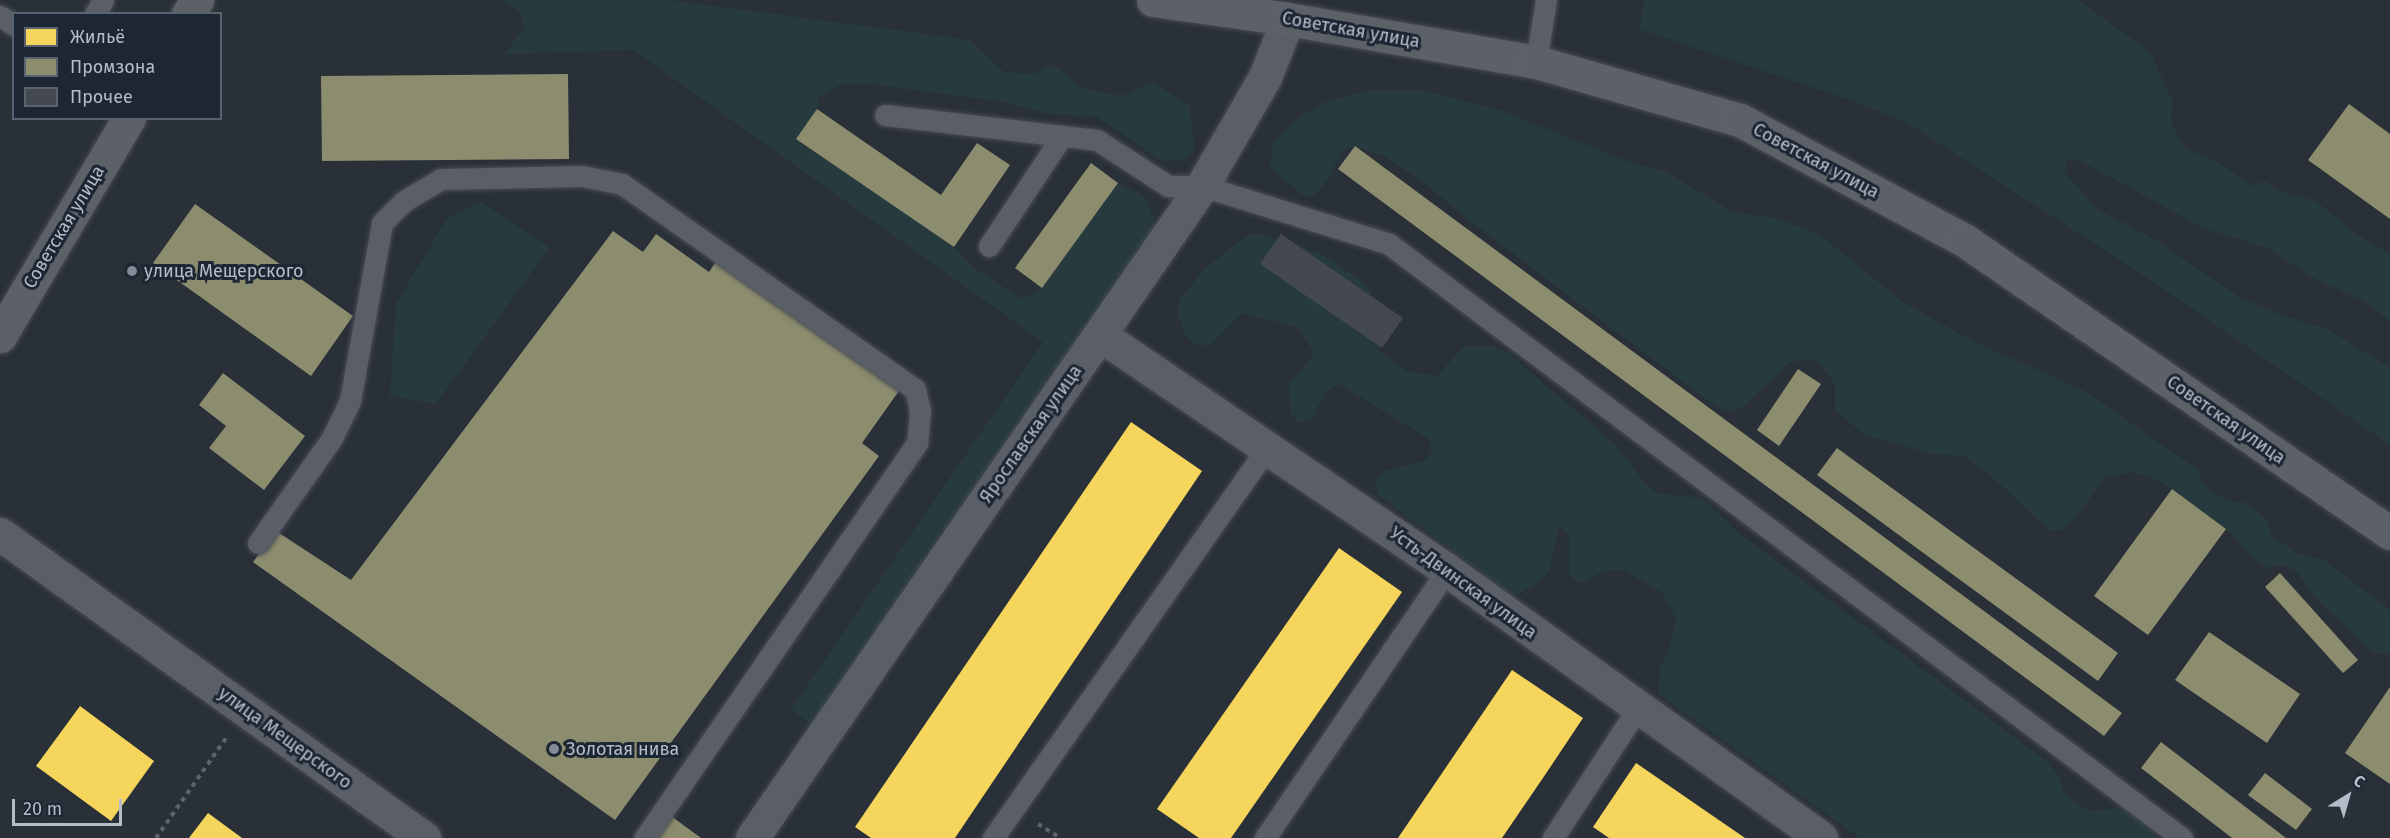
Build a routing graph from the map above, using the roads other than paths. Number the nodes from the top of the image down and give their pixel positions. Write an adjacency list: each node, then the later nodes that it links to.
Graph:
1 (1153, 0): 3 (main road, Советская улица)
2 (1546, 0): 4 (lane)
3 (1290, 9): 4 (main road, Советская улица); 8 (street, Ярославская улица)
4 (1536, 62): 13 (main road, Советская улица)
5 (885, 115): 7 (lane)
6 (128, 120): 11 (main road, Советская улица)
7 (1062, 136): 8 (lane); 9 (lane)
8 (1202, 186): 10 (street, Ярославская улица); 25 (lane)
9 (989, 246)
10 (1100, 334): 12 (street, Усть-Двинская улица); 20 (street, Ярославская улица)
11 (0, 336)
12 (1268, 446): 16 (street, Усть-Двинская улица); 21 (lane)
13 (2390, 533)
14 (0, 534): 18 (street, улица Мещерского)
15 (258, 543): 19 (lane)
16 (1447, 570): 17 (street, Усть-Двинская улица); 22 (lane)
17 (1637, 709): 23 (lane); 24 (street, Усть-Двинская улица)
18 (424, 838)
19 (644, 838)
20 (752, 838)
21 (993, 838)
22 (1265, 838)
23 (1553, 838)
24 (1821, 838)
25 (2182, 838)

